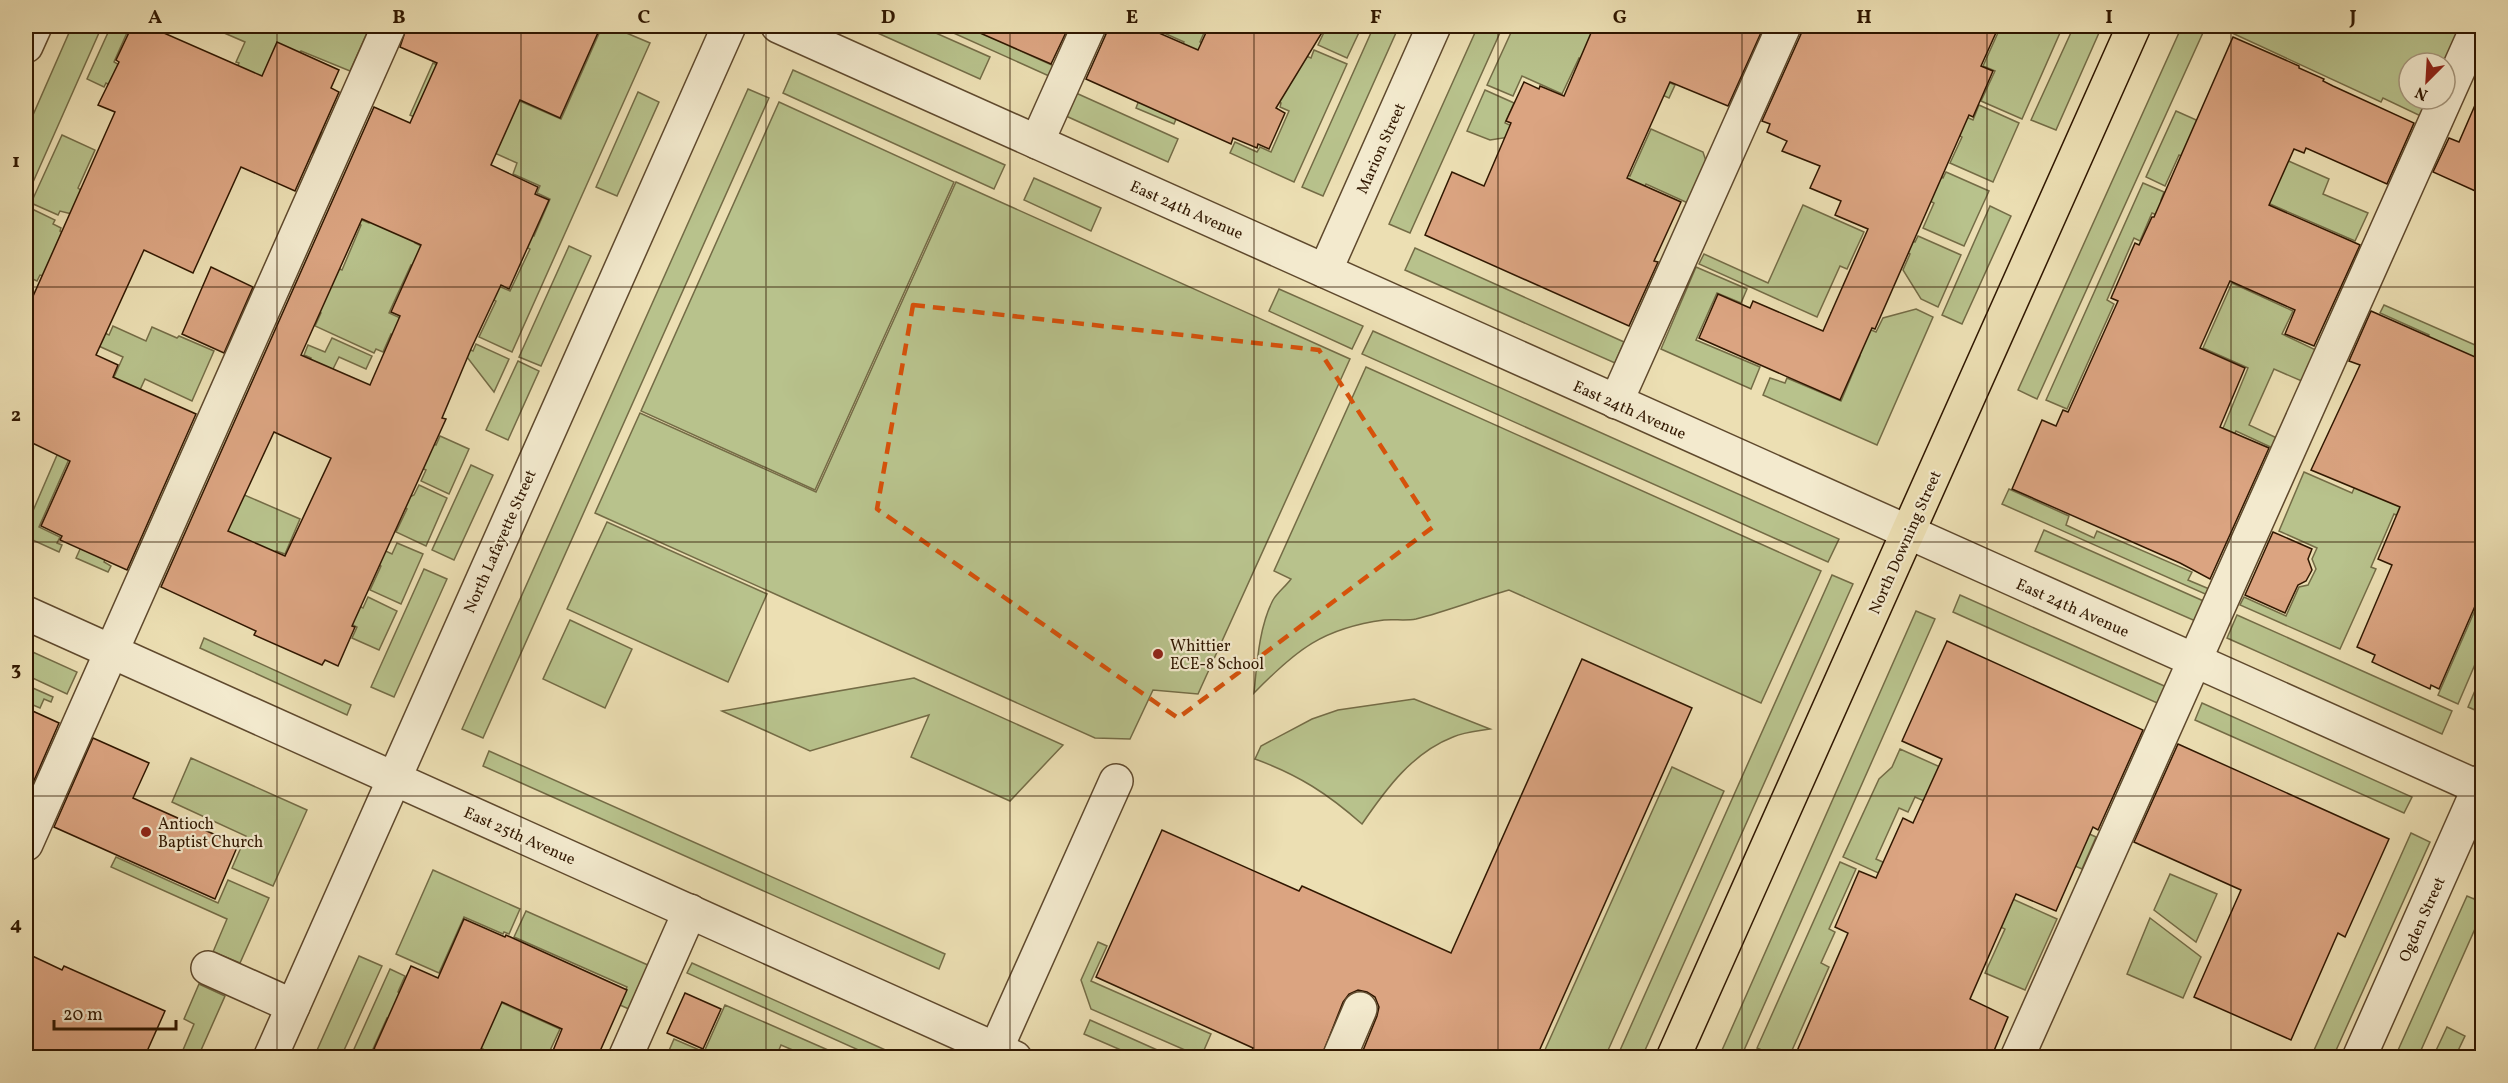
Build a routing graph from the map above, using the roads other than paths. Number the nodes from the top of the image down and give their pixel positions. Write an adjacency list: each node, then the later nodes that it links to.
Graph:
1 (35, 26): 10 (street)
2 (389, 26): 16 (street)
3 (729, 26): 18 (street, North Lafayette Street)
4 (778, 26): 11 (street, East 24th Avenue)
5 (1089, 26): 11 (street)
6 (1434, 26): 12 (street, Marion Street)
7 (1784, 26): 13 (street)
8 (2134, 26): 14 (main road, North Downing Street)
9 (2478, 26): 17 (street)
10 (26, 46)
11 (1037, 142): 12 (street, East 24th Avenue)
12 (1325, 271): 13 (street, East 24th Avenue)
13 (1616, 402): 14 (street, East 24th Avenue)
14 (1908, 534): 17 (street, East 24th Avenue); 30 (main road, North Downing Street)
15 (26, 613): 16 (street, East 25th Avenue)
16 (111, 651): 18 (street, East 25th Avenue); 21 (street)
17 (2194, 661): 20 (street, East 24th Avenue); 31 (street)
18 (393, 778): 22 (street, East 25th Avenue); 24 (street, North Lafayette Street)
19 (1116, 781): 26 (street)
20 (2482, 786): 32 (street, Ogden Street)
21 (26, 844)
22 (690, 911): 26 (street, East 25th Avenue); 28 (street)
23 (208, 968): 24 (street)
24 (293, 1006): 27 (street, North Lafayette Street)
25 (1360, 1008): 29 (street)
26 (992, 1052)
27 (270, 1058)
28 (625, 1058)
29 (1339, 1058)
30 (1674, 1058)
31 (2017, 1058)
32 (2359, 1058)

